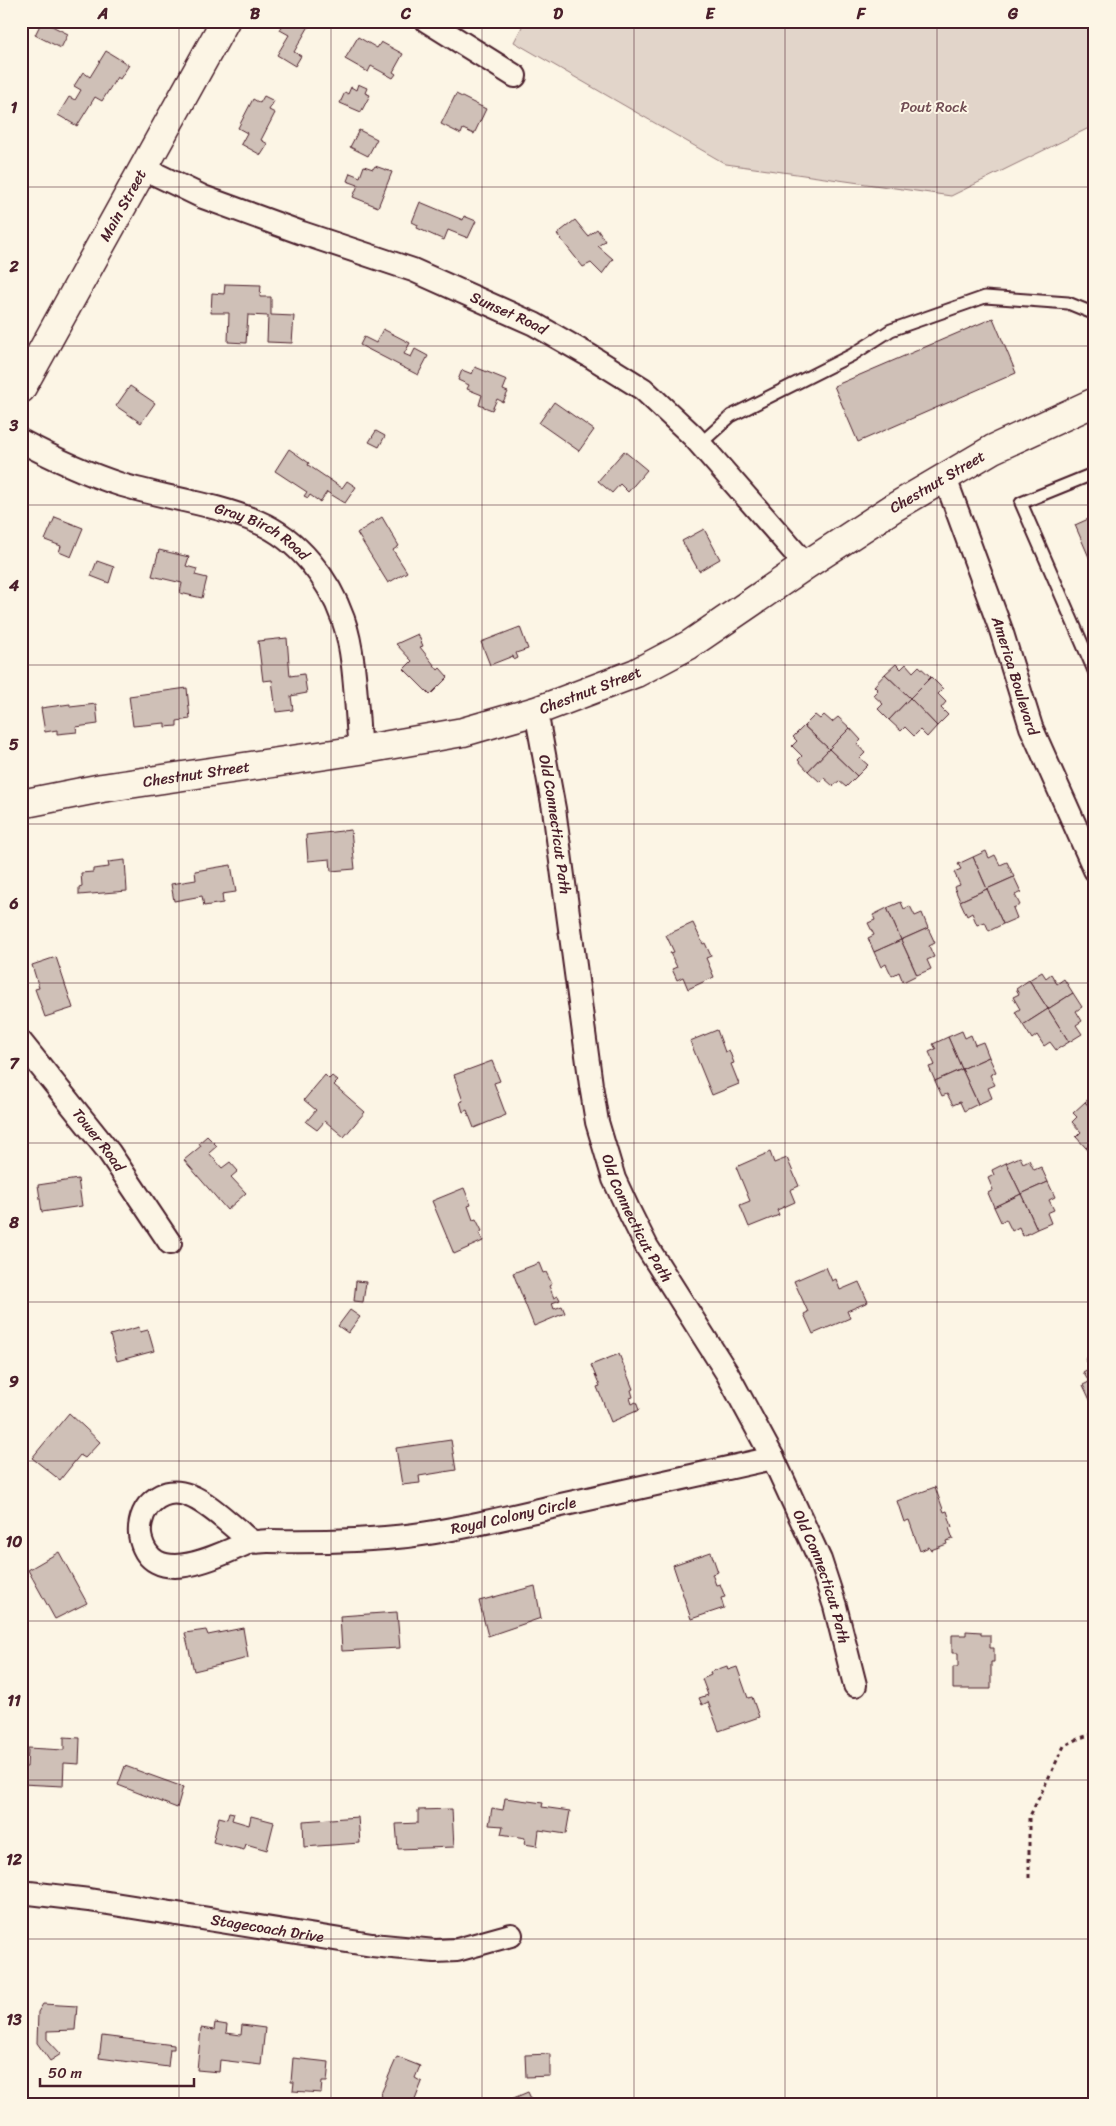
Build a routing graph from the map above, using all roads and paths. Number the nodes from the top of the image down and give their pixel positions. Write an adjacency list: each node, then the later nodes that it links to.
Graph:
1 (225, 21): 4 (main road, Main Street)
2 (427, 21): 3 (street)
3 (515, 76)
4 (143, 168): 6 (main road, Main Street); 9 (street, Sunset Road)
5 (1095, 314): 9 (lane)
6 (21, 389)
7 (1095, 402): 11 (main road, Chestnut Street)
8 (21, 442): 15 (street, Gray Birch Road)
9 (700, 444): 12 (street, Sunset Road)
10 (1095, 473): 13 (lane)
11 (945, 478): 12 (main road, Chestnut Street); 17 (street, America Boulevard)
12 (806, 565): 14 (main road, Chestnut Street)
13 (1095, 673)
14 (536, 712): 15 (main road, Chestnut Street); 20 (street, Old Connecticut Path)
15 (360, 750): 16 (main road, Chestnut Street)
16 (21, 804)
17 (1095, 870)
18 (21, 1042): 19 (street, Tower Road)
19 (170, 1243)
20 (773, 1458): 21 (street, Royal Colony Circle); 22 (street, Old Connecticut Path)
21 (252, 1541): 21 (street, Royal Colony Circle)
22 (855, 1685)
23 (1095, 1733): 24 (path)
24 (1029, 1878)
25 (21, 1892): 26 (street, Stagecoach Drive)
26 (511, 1935)
27 (1095, 2102): 28 (path)
28 (1091, 2105)

